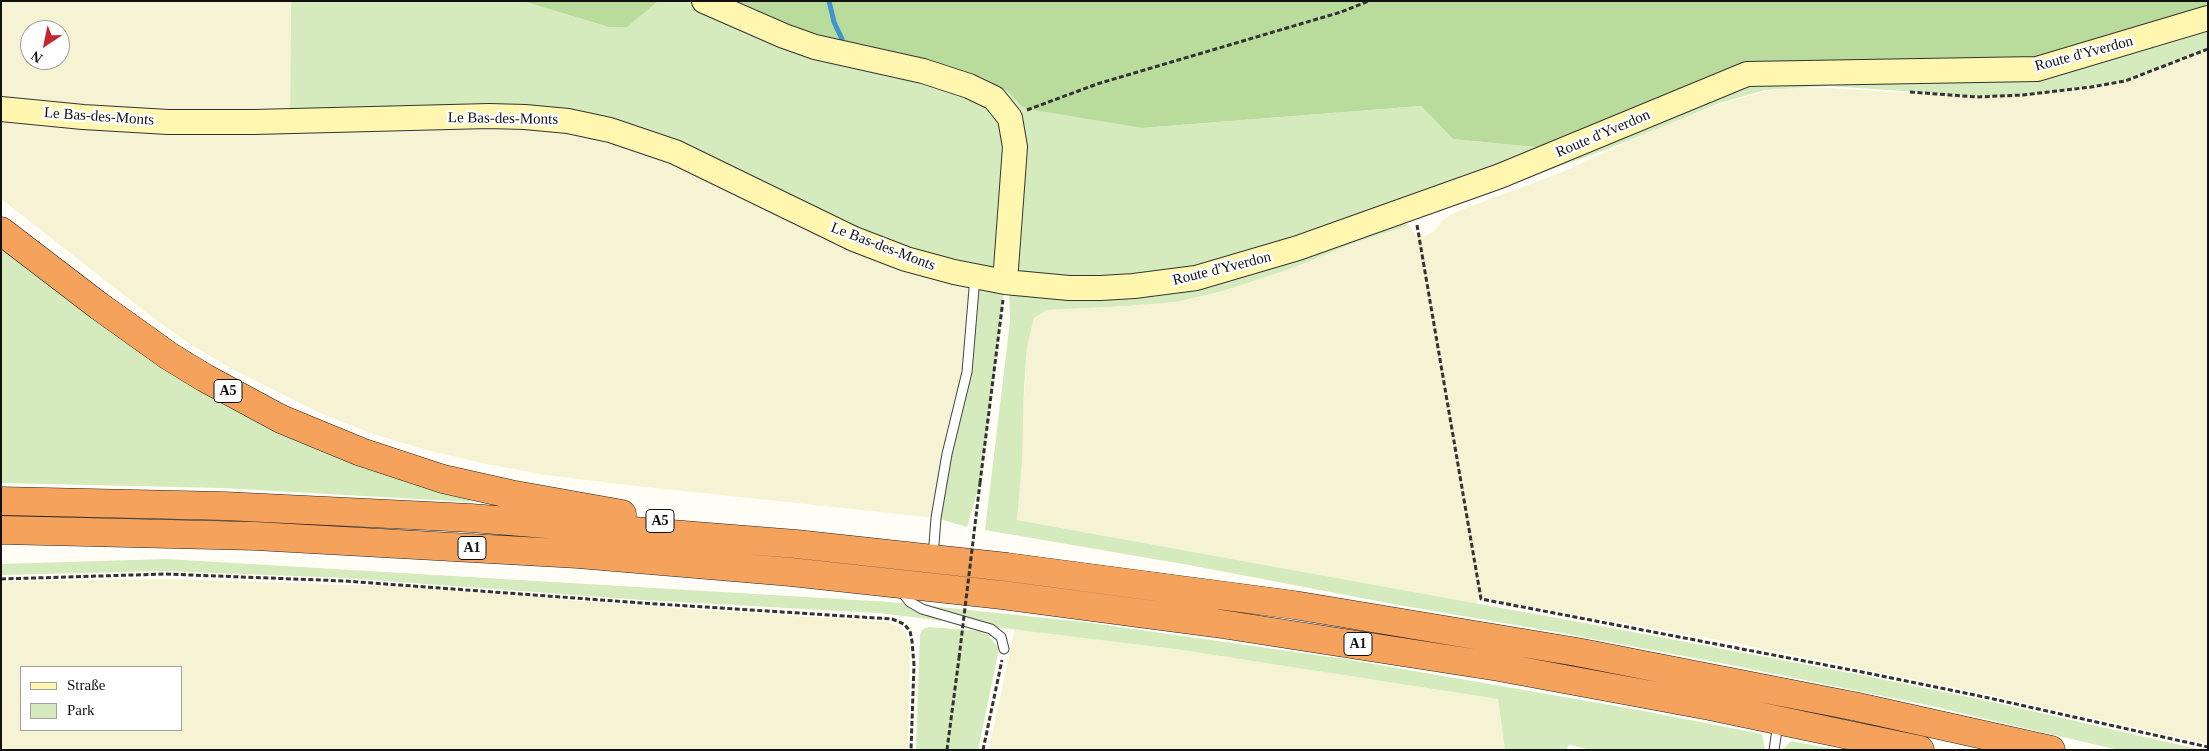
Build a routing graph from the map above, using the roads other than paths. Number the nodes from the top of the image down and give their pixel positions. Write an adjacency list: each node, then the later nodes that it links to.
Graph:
1 (704, 1): 6 (street)
2 (2208, 18): 6 (street, Route d'Yverdon)
3 (1, 109): 5 (street, Le Bas-des-Monts)
4 (1, 231): 9 (highway, A5)
5 (975, 276): 6 (street, Le Bas-des-Monts); 10 (lane)
6 (1005, 282)
7 (1, 501): 9 (highway, A1)
8 (1, 530): 11 (highway, A1)
9 (765, 541): 10 (highway, A1)
10 (933, 558): 16 (highway, A1)
11 (894, 583): 12 (lane); 13 (highway, A1)
12 (1004, 649)
13 (1779, 720): 14 (lane); 15 (highway, A1)
14 (1774, 750)
15 (1920, 750)
16 (2050, 750)

